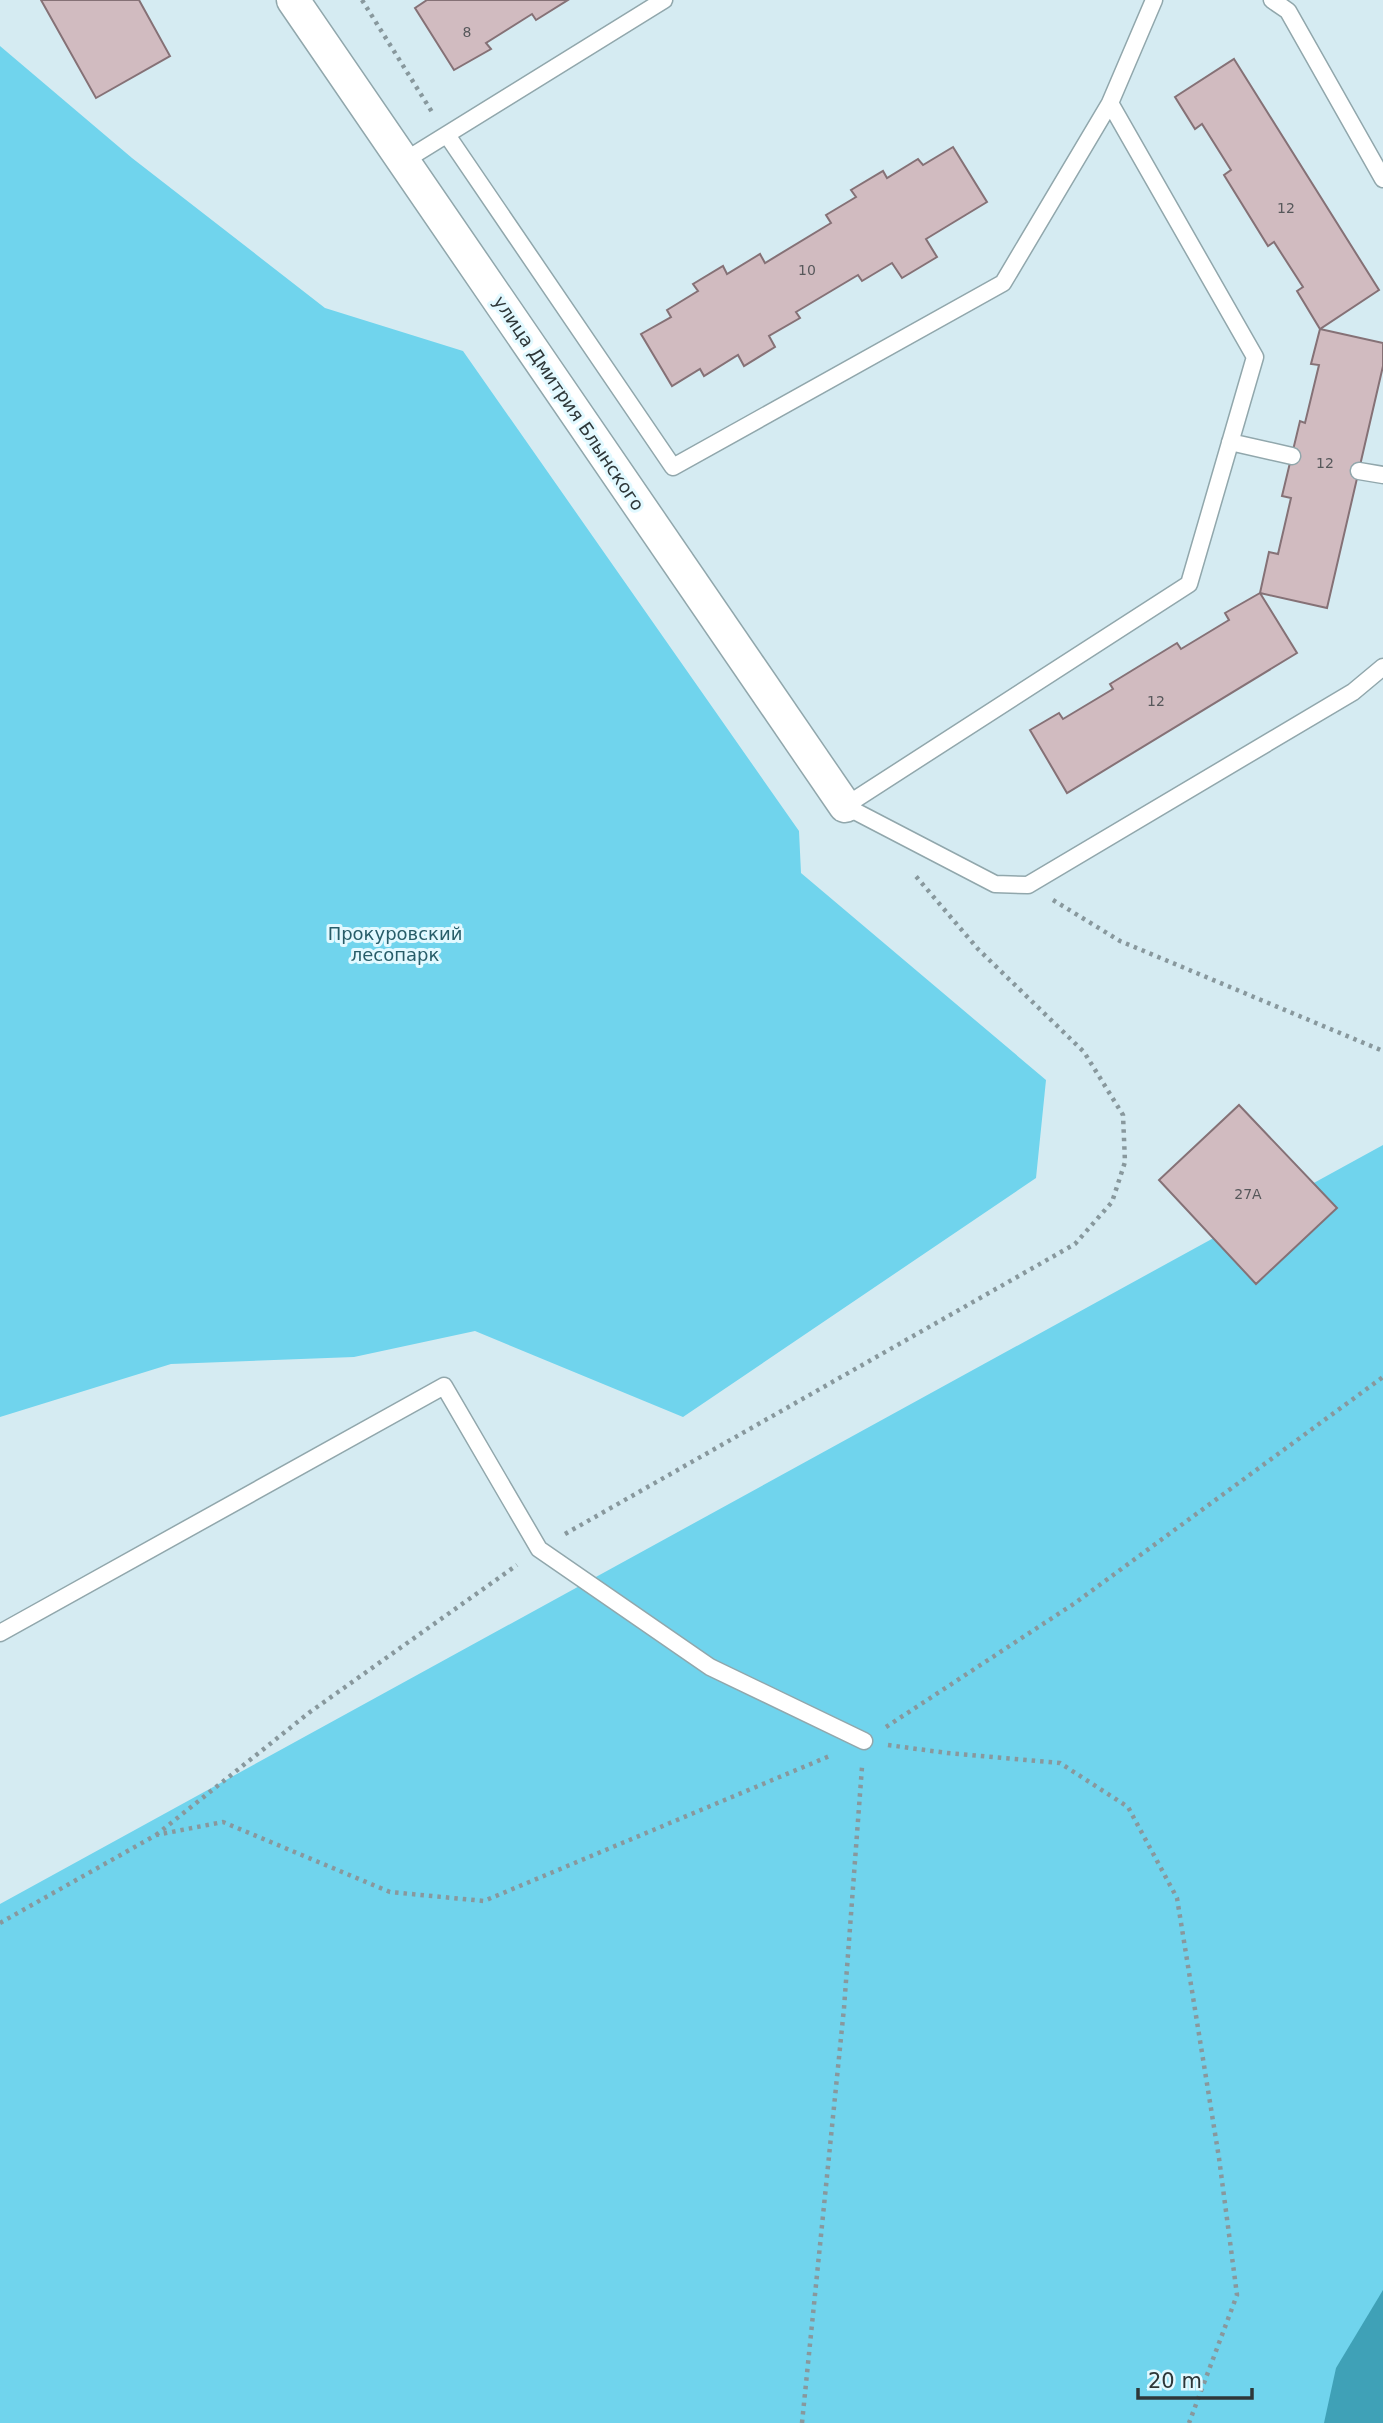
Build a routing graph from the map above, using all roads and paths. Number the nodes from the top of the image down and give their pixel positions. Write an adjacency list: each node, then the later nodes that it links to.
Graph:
1 (293, 0): 8 (street, улица Дмитрия Блынского)
2 (362, 0): 7 (path)
3 (664, 0): 7 (lane)
4 (1154, 0): 6 (lane)
5 (1272, 0): 9 (lane)
6 (1110, 103): 7 (lane); 10 (lane)
7 (447, 135): 8 (lane)
8 (404, 161): 15 (street, улица Дмитрия Блынского)
9 (1383, 179)
10 (1230, 442): 11 (lane); 15 (lane)
11 (1292, 456)
12 (1359, 471): 13 (lane)
13 (1383, 475)
14 (1383, 667): 17 (lane)
15 (845, 806): 17 (lane)
16 (904, 864): 20 (path)
17 (1028, 885): 18 (path)
18 (1383, 1051)
19 (1383, 1377): 22 (path)
20 (539, 1549): 21 (lane); 22 (lane); 23 (path)
21 (0, 1633)
22 (864, 1741): 23 (path); 25 (path); 26 (path)
23 (156, 1835): 24 (path)
24 (0, 1923)
25 (802, 2423)
26 (1189, 2423)

